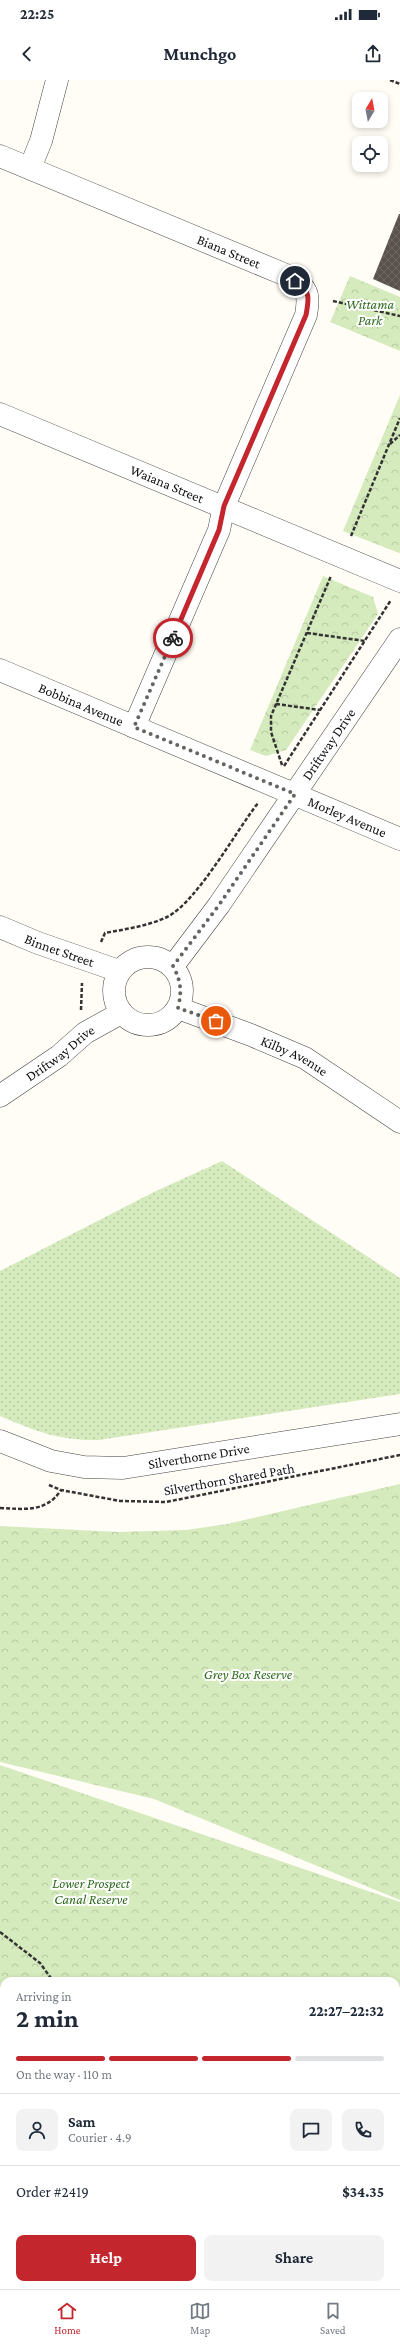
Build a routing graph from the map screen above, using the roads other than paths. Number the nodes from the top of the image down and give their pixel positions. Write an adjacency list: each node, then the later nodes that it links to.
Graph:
1 (57, 80): 3 (street)
2 (0, 156): 3 (street, Biana Street)
3 (30, 168): 5 (street, Biana Street)
4 (0, 414): 5 (street, Waiana Street)
5 (224, 506): 6 (street, Waiana Street); 9 (street, Biana Street)
6 (400, 581)
7 (400, 639): 10 (street, Driftway Drive)
8 (0, 670): 9 (street, Bobbina Avenue)
9 (134, 727): 10 (street, Bobbina Avenue)
10 (295, 794): 11 (street, Morley Avenue); 13 (street, Driftway Drive)
11 (400, 839)
12 (0, 927): 14 (street, Binnet Street)
13 (173, 966): 14 (street); 15 (street)
14 (120, 970): 16 (street)
15 (178, 1008): 16 (street); 18 (street, Kilby Avenue)
16 (121, 1014): 17 (street, Driftway Drive)
17 (0, 1096)
18 (400, 1122)
19 (400, 1424): 20 (street, Silverthorne Drive)
20 (0, 1441)

